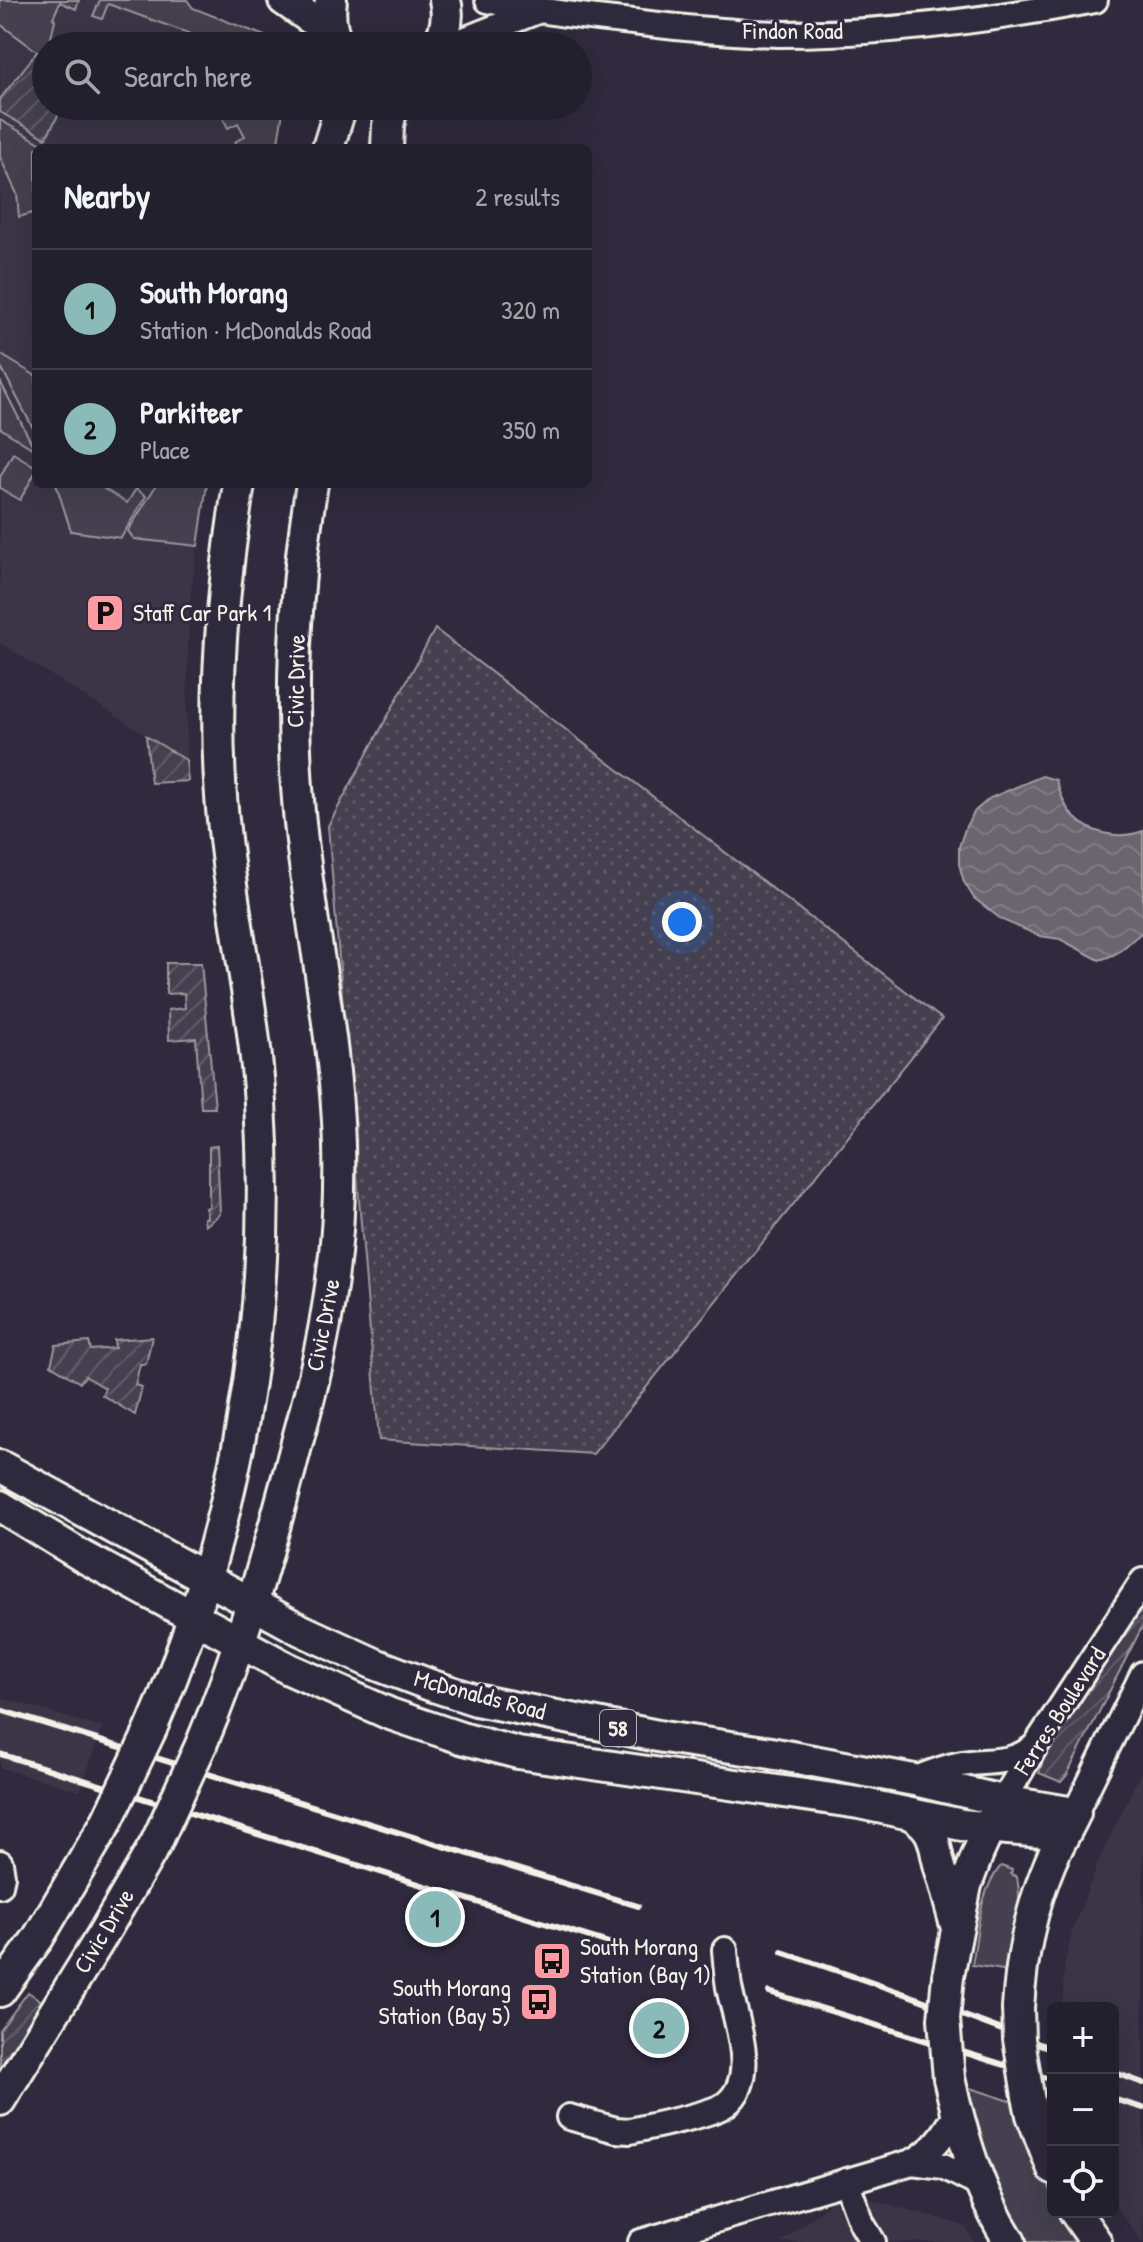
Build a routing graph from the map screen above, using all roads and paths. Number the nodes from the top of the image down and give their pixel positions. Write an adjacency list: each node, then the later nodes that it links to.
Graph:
1 (284, 0): 7 (main road)
2 (331, 0): 8 (main road)
3 (445, 0): 9 (main road)
4 (488, 0): 6 (street, Findon Road)
5 (1095, 0): 6 (street, Findon Road)
6 (537, 11): 10 (street, Findon Road)
7 (323, 32)
8 (334, 32)
9 (444, 32)
10 (484, 32)
11 (337, 120): 13 (main road)
12 (389, 120): 14 (main road)
13 (329, 144)
14 (387, 144)
15 (238, 488): 19 (main road)
16 (311, 488): 21 (main road, Civic Drive)
17 (0, 1466): 19 (main road, McDonalds Road / 58)
18 (0, 1506): 22 (main road, McDonalds Road / 58)
19 (207, 1578): 21 (main road, McDonalds Road / 58); 22 (main road)
20 (1143, 1581): 25 (street, Ferres Boulevard)
21 (253, 1604): 23 (main road, Civic Drive); 26 (main road, McDonalds Road / 58)
22 (194, 1618): 23 (main road, McDonalds Road / 58); 33 (main road, bridge)
23 (240, 1643): 28 (main road, McDonalds Road / 58); 34 (main road, Civic Drive, bridge)
24 (1143, 1674): 29 (street, Ferres Boulevard)
25 (1036, 1745): 26 (street); 27 (street, Ferres Boulevard)
26 (914, 1780): 27 (main road, McDonalds Road / 58)
27 (1003, 1801): 29 (main road, McDonalds Road / 58); 30 (main road)
28 (912, 1815): 30 (main road, McDonalds Road / 58); 31 (main road)
29 (1070, 1824): 30 (main road, McDonalds Road / 58); 37 (main road, bridge)
30 (988, 1828): 31 (main road)
31 (957, 1928): 35 (main road, bridge)
32 (725, 1950): 36 (street)
33 (0, 1991)
34 (0, 2100)
35 (956, 2114): 38 (street); 40 (main road)
36 (569, 2117)
37 (1047, 2154)
38 (912, 2162): 39 (street); 40 (street)
39 (846, 2181): 42 (street); 43 (street)
40 (980, 2185): 44 (main road)
41 (1079, 2218): 45 (main road)
42 (641, 2242)
43 (873, 2242)
44 (1010, 2242)
45 (1096, 2242)

